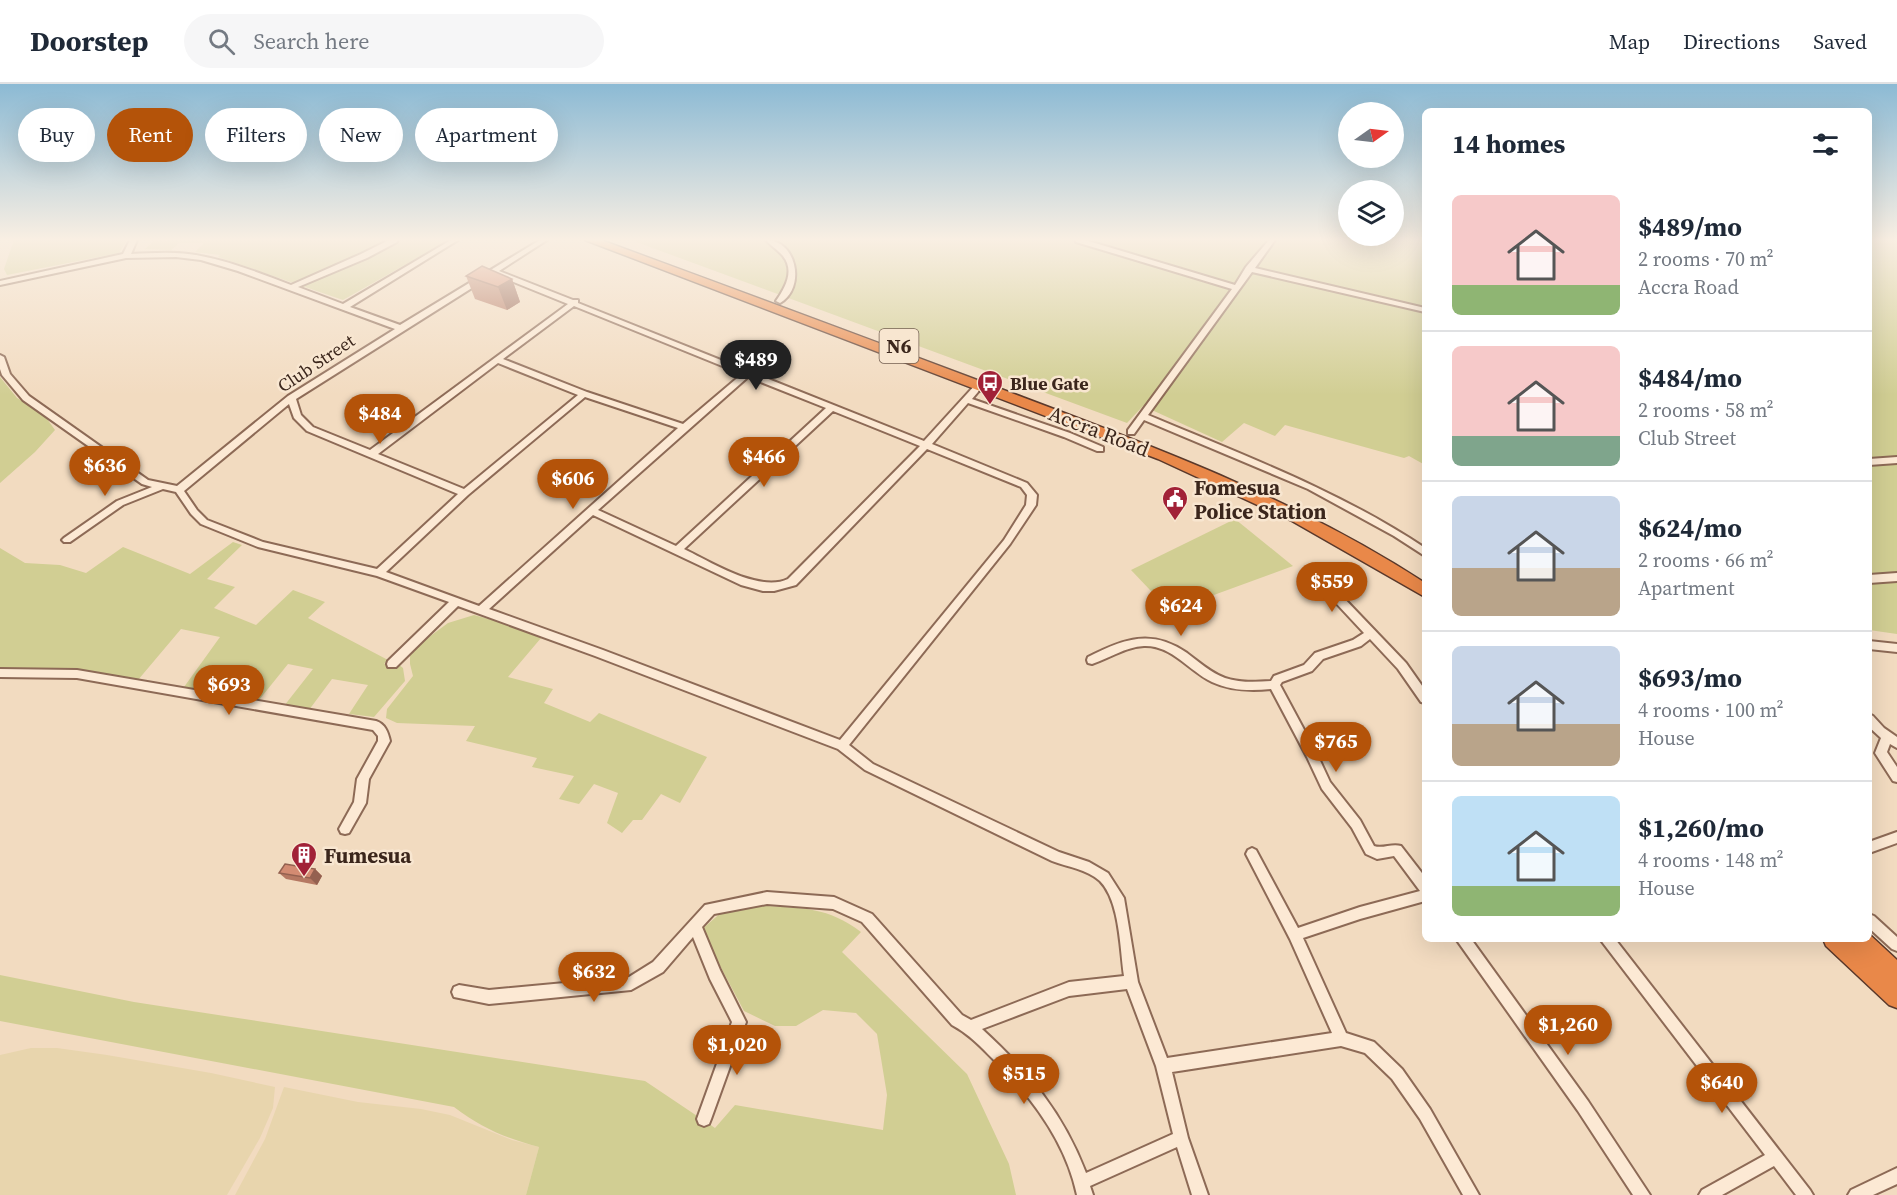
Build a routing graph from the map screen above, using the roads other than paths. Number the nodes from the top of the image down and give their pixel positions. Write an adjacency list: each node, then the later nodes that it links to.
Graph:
1 (301, 292): 12 (street)
2 (369, 292): 12 (street)
3 (459, 292): 14 (street, Club Street)
4 (548, 292): 11 (street)
5 (729, 292): 18 (highway, Accra Road / N6)
6 (755, 292): 10 (highway, Accra Road / N6)
7 (786, 292): 10 (street)
8 (1232, 292): 23 (street)
9 (1348, 292): 13 (street)
10 (780, 301): 25 (highway, Accra Road / N6)
11 (575, 302): 16 (street); 17 (street)
12 (344, 307): 14 (street)
13 (1422, 309)
14 (400, 328): 20 (street, Club Street)
15 (0, 357): 31 (street)
16 (498, 360): 19 (street); 28 (street)
17 (748, 373): 22 (street); 24 (street)
18 (980, 386): 21 (street); 43 (highway, Accra Road / N6)
19 (584, 394): 24 (street); 33 (street)
20 (291, 398): 28 (street); 32 (street, Club Street)
21 (967, 400): 26 (street); 27 (street)
22 (832, 407): 26 (street); 36 (street)
23 (1143, 416): 25 (street); 37 (street)
24 (682, 427): 34 (street)
25 (1131, 432): 40 (highway, Accra Road / N6)
26 (927, 444): 36 (street); 56 (street)
27 (1100, 449)
28 (370, 455): 33 (street)
29 (1897, 460): 30 (street)
30 (1872, 462)
31 (160, 487): 32 (street); 35 (street)
32 (179, 490): 38 (street)
33 (465, 493): 38 (street)
34 (593, 511): 36 (street); 45 (street)
35 (68, 540)
36 (678, 549)
37 (1422, 551)
38 (380, 573): 44 (street)
39 (1313, 573): 46 (street)
40 (1422, 575)
41 (1897, 577): 42 (street)
42 (1872, 579)
43 (1422, 589)
44 (456, 602): 45 (street); 50 (street)
45 (480, 611): 56 (street)
46 (1372, 633): 52 (street); 53 (street)
47 (1872, 645): 48 (street)
48 (1897, 648)
49 (1092, 660): 52 (street)
50 (392, 664)
51 (0, 673): 58 (street)
52 (1274, 685): 62 (street)
53 (1422, 695)
54 (1872, 722): 55 (street)
55 (1892, 740): 57 (street)
56 (842, 746): 73 (street)
57 (1897, 777)
58 (345, 828)
59 (1897, 837): 60 (street)
60 (1872, 847)
61 (1252, 854): 66 (street)
62 (1422, 883)
63 (1422, 888): 66 (street)
64 (1872, 923): 71 (street)
65 (695, 925): 74 (street); 76 (street); 79 (street)
66 (1295, 935): 77 (street)
67 (1465, 942): 87 (street)
68 (1609, 942): 81 (street)
69 (1837, 942): 75 (highway)
70 (1861, 942): 72 (highway)
71 (1897, 945)
72 (1897, 975)
73 (1131, 982): 76 (street); 78 (street)
74 (459, 992)
75 (1897, 997)
76 (969, 1027): 83 (street)
77 (1341, 1039): 78 (street); 86 (street)
78 (1163, 1066): 80 (street)
79 (704, 1119)
80 (1181, 1138): 83 (street); 85 (street)
81 (1776, 1157): 84 (street); 88 (street)
82 (1897, 1176): 89 (street)
83 (1083, 1188)
84 (1717, 1193)
85 (1200, 1195)
86 (1471, 1195)
87 (1642, 1195)
88 (1805, 1195)
89 (1856, 1195)

